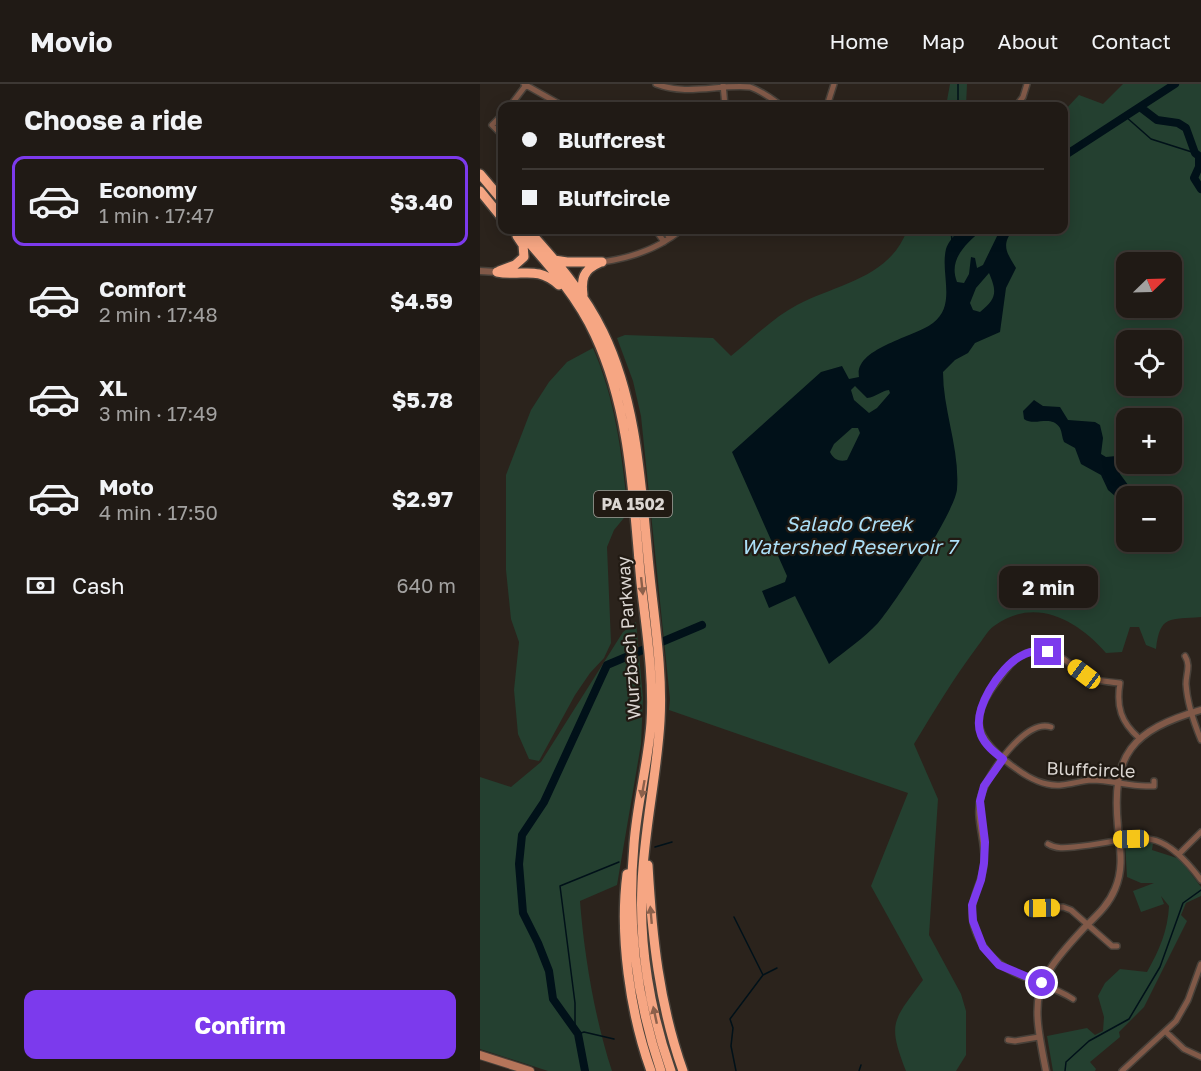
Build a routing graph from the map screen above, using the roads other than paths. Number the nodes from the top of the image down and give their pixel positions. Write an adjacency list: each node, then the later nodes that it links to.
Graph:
1 (656, 84): 5 (street)
2 (834, 84): 10 (street)
3 (1027, 84): 11 (street)
4 (525, 85): 6 (street); 7 (street)
5 (723, 85): 8 (street); 9 (street)
6 (513, 102)
7 (556, 102)
8 (725, 102)
9 (775, 102)
10 (828, 102)
11 (1019, 102)
12 (498, 119): 13 (street)
13 (498, 131)
14 (480, 177): 16 (highway); 17 (highway)
15 (480, 191): 18 (highway)
16 (498, 196)
17 (498, 206)
18 (498, 214)
19 (515, 234): 30 (highway)
20 (522, 234): 31 (highway, Wurzbach Parkway / PA 1502)
21 (531, 234): 27 (highway, Wurzbach Parkway / PA 1502)
22 (659, 234): 26 (street)
23 (667, 234): 25 (street)
24 (676, 234): 25 (street)
25 (670, 238): 26 (street)
26 (664, 242): 28 (street)
27 (554, 260): 28 (highway); 31 (highway, Wurzbach Parkway / PA 1502)
28 (602, 262): 31 (highway)
29 (480, 271): 30 (street)
30 (497, 272): 31 (highway)
31 (578, 297): 33 (highway, Wurzbach Parkway / PA 1502)
32 (1185, 656): 35 (street)
33 (654, 665): 44 (highway, Wurzbach Parkway / PA 1502, one-way to 44); 45 (highway, Wurzbach Parkway / PA 1502)
34 (1201, 710): 35 (street)
35 (1192, 713): 37 (street); 38 (street)
36 (1051, 727): 39 (street)
37 (1139, 738): 39 (street, Bluffcircle); 41 (street)
38 (1201, 740)
39 (1003, 759): 41 (street, Bluffcircle); 53 (street)
40 (1154, 780): 41 (street, Bluffcircle)
41 (1116, 784): 43 (street)
42 (1201, 832): 47 (street)
43 (1119, 839): 46 (street); 47 (street); 50 (street)
44 (634, 842): 61 (highway); 63 (highway, Wurzbach Parkway / PA 1502)
45 (646, 842): 64 (highway, Wurzbach Parkway / PA 1502, one-way to 45); 65 (highway, one-way to 45)
46 (1048, 844)
47 (1180, 853): 48 (street)
48 (1201, 880)
49 (1036, 913): 50 (street)
50 (1088, 924): 51 (street); 53 (street)
51 (1117, 946)
52 (1201, 963): 54 (street)
53 (1042, 983): 55 (street); 57 (street)
54 (1198, 984): 56 (street)
55 (1073, 999)
56 (1166, 1032): 60 (street); 67 (street)
57 (1039, 1037): 58 (street); 66 (street)
58 (1008, 1040)
59 (480, 1055): 62 (main road)
60 (1201, 1057)
61 (650, 1070)
62 (530, 1071)
63 (661, 1071)
64 (671, 1071)
65 (683, 1071)
66 (1046, 1071)
67 (1122, 1071)

